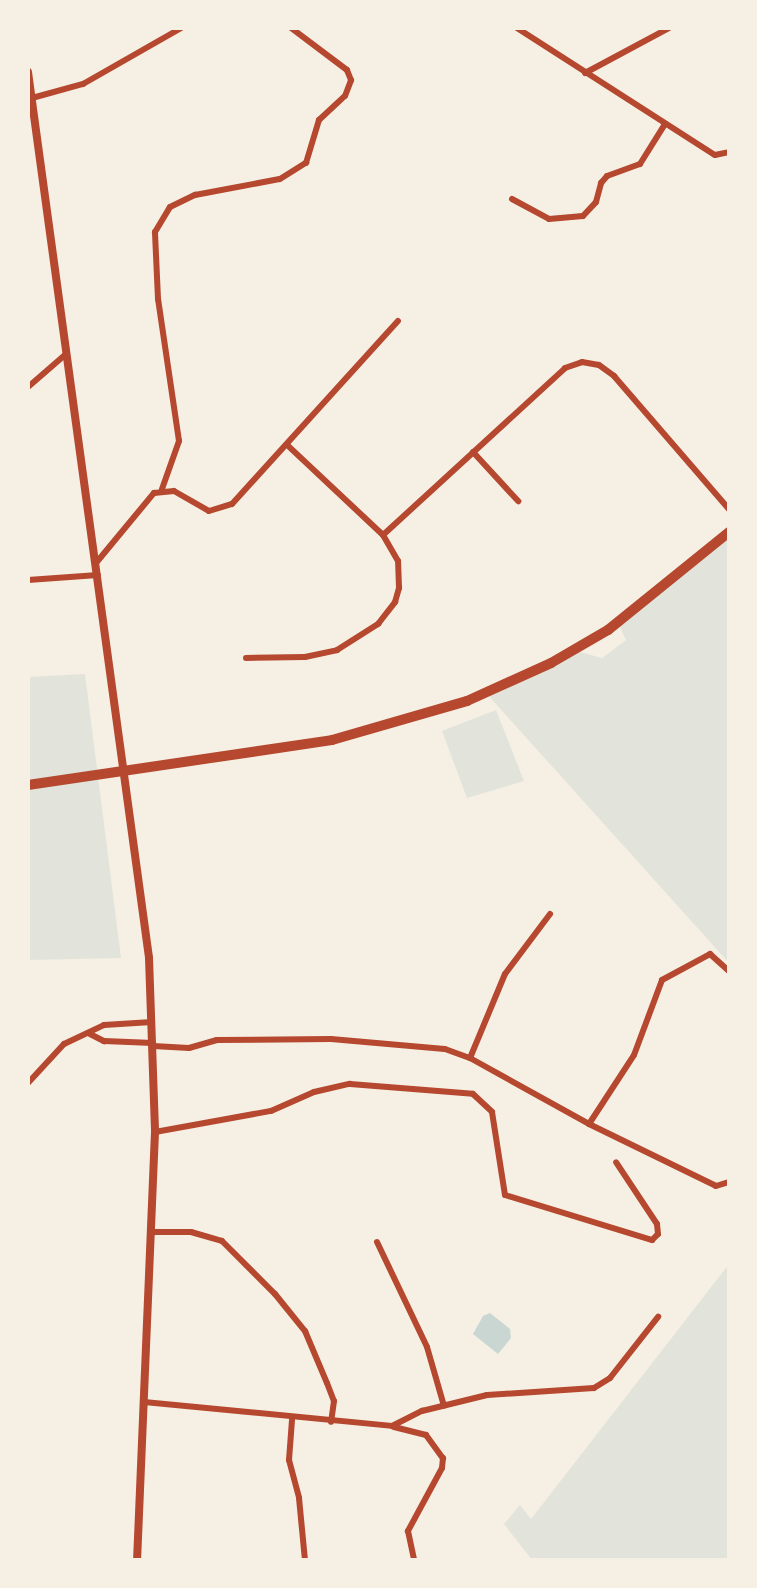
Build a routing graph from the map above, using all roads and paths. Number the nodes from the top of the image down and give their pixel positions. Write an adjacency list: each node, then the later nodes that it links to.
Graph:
1 (181, 28): 7 (street)
2 (291, 28): 16 (street)
3 (517, 28): 6 (street)
4 (669, 28): 6 (street)
5 (28, 72): 7 (street)
6 (585, 73): 8 (street)
7 (32, 98): 12 (street)
8 (665, 124): 9 (street); 10 (street)
9 (729, 152)
10 (512, 200)
11 (398, 321): 14 (street)
12 (66, 354): 13 (street); 21 (street)
13 (28, 387)
14 (287, 445): 16 (street); 20 (street)
15 (472, 453): 17 (street); 18 (street); 20 (street)
16 (162, 489): 21 (street)
17 (518, 500)
18 (729, 509)
19 (729, 532): 25 (main road)
20 (383, 535): 24 (street)
21 (96, 563): 22 (street)
22 (98, 575): 23 (street); 25 (street)
23 (28, 580)
24 (246, 658)
25 (126, 771): 26 (main road); 29 (street)
26 (28, 785)
27 (550, 914): 32 (street)
28 (729, 971): 34 (street)
29 (152, 1022): 30 (street); 31 (street)
30 (90, 1034): 31 (street); 33 (street)
31 (153, 1045): 32 (street); 35 (street)
32 (470, 1058): 34 (street)
33 (28, 1083)
34 (589, 1124): 37 (street)
35 (155, 1132): 36 (street); 38 (street)
36 (616, 1162)
37 (729, 1182)
38 (152, 1232): 41 (street); 44 (street)
39 (377, 1242): 42 (street)
40 (658, 1317): 42 (street)
41 (144, 1402): 43 (street); 46 (street)
42 (444, 1406): 45 (street)
43 (292, 1420): 44 (street); 47 (street)
44 (331, 1422): 45 (street)
45 (392, 1426): 48 (street)
46 (137, 1560)
47 (304, 1560)
48 (414, 1560)

